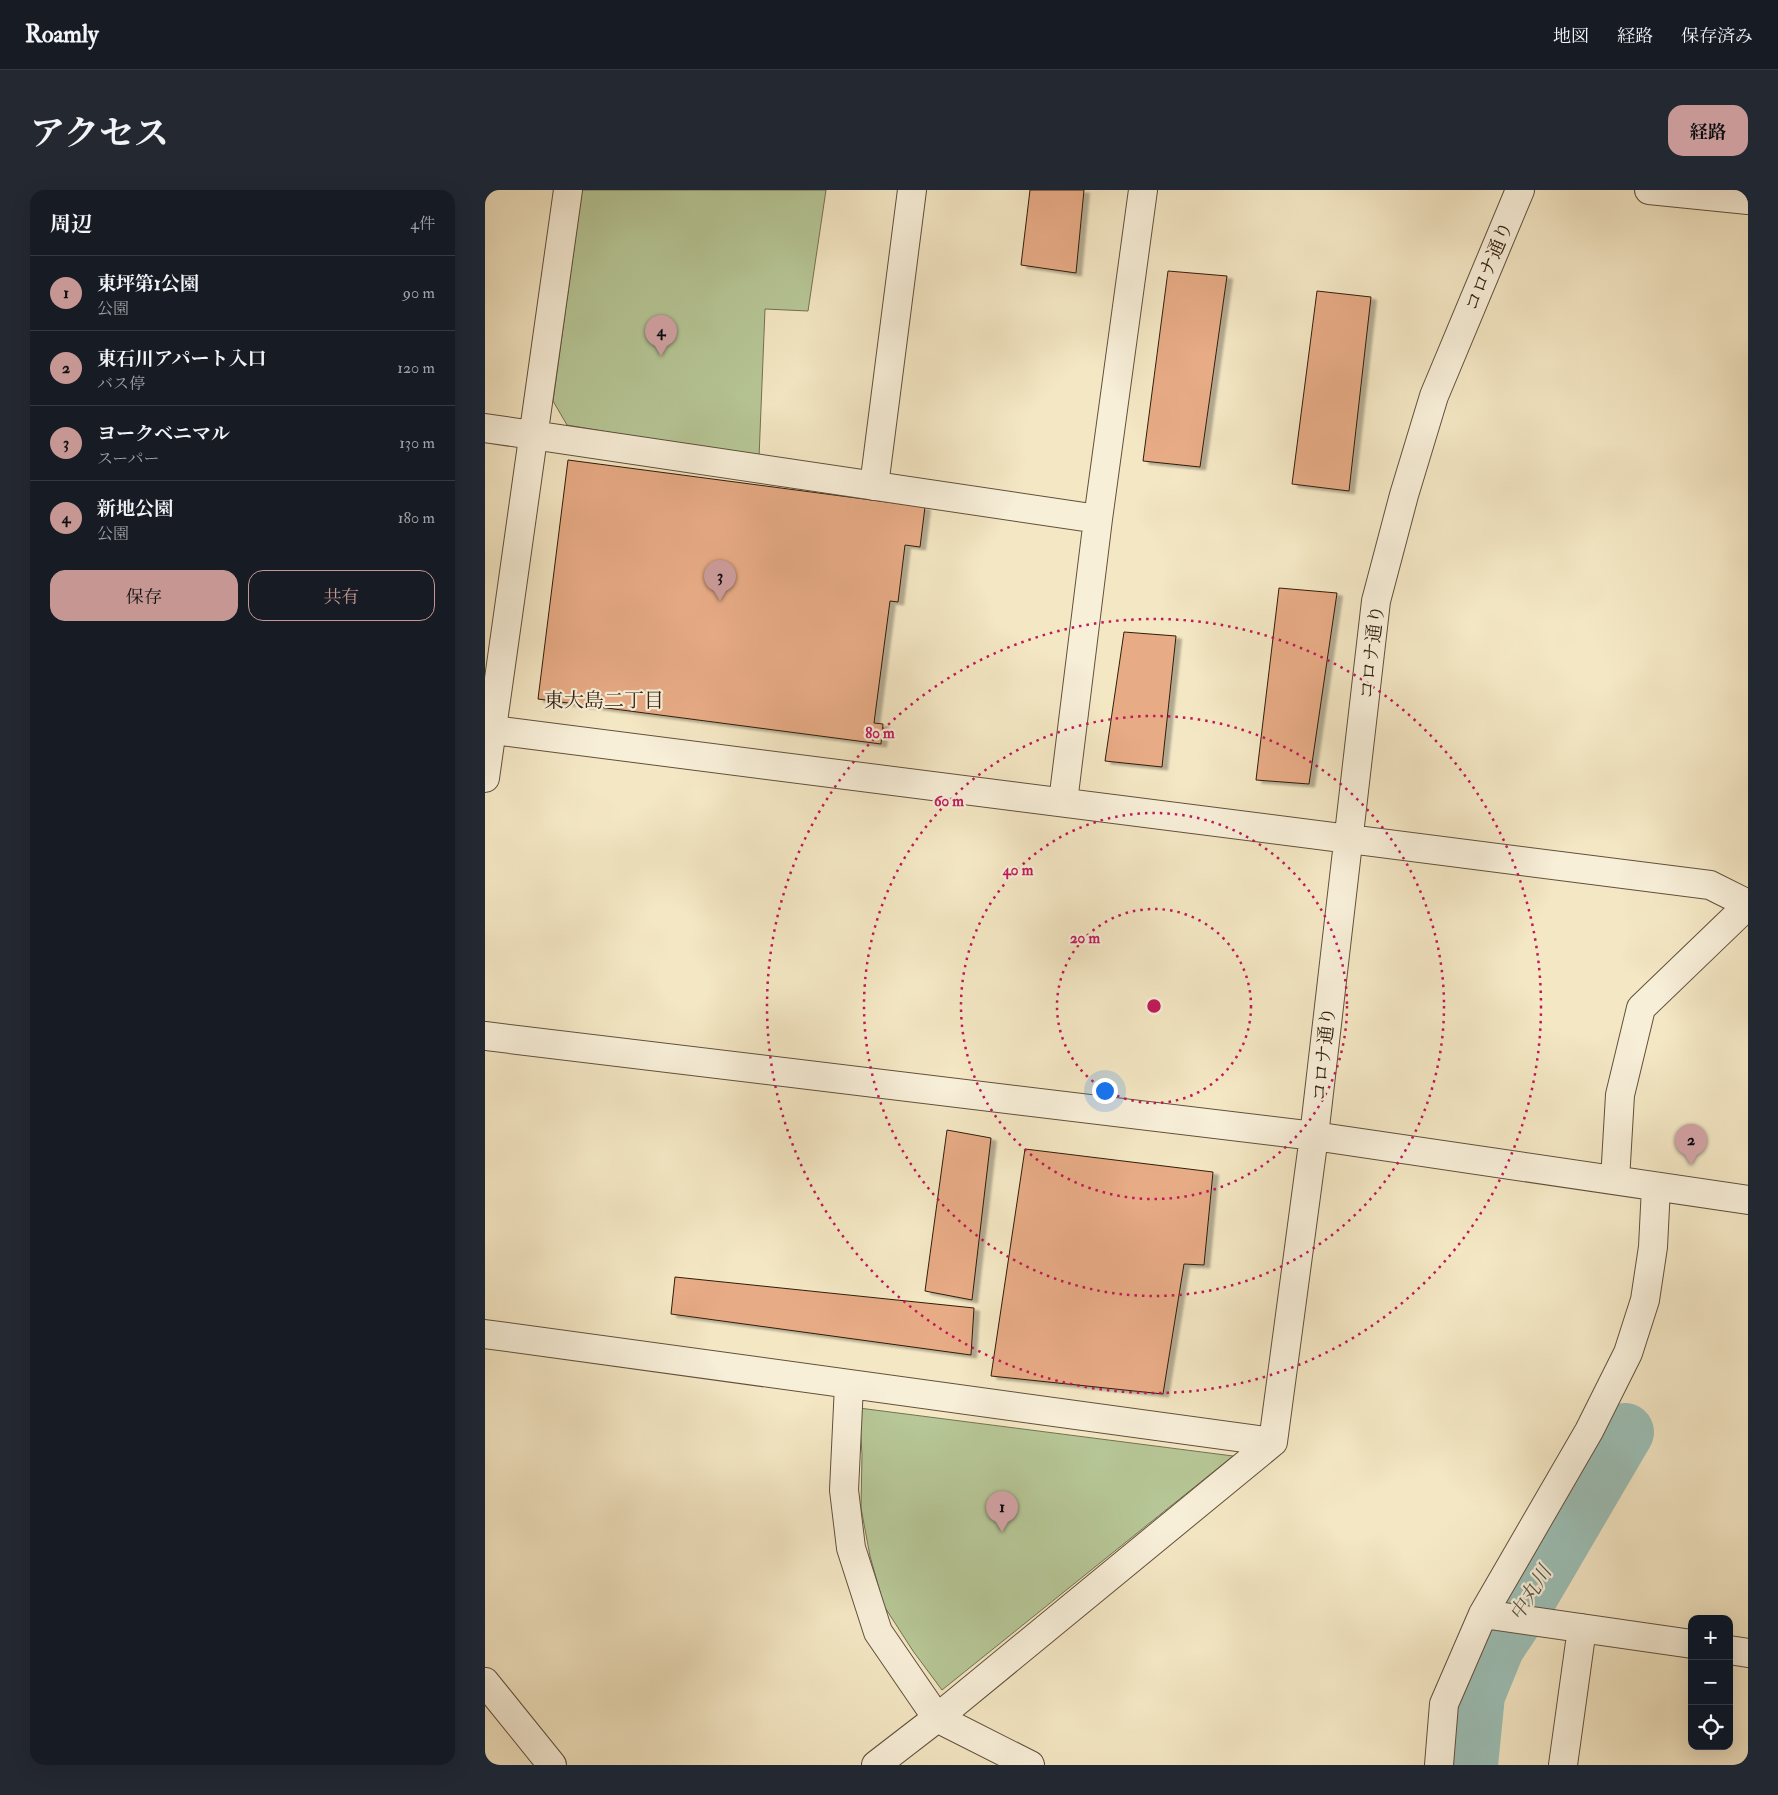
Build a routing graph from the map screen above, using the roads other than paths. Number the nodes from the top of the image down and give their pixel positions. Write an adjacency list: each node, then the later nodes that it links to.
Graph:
1 (568, 190): 8 (street)
2 (912, 190): 9 (street)
3 (1143, 190): 10 (street)
4 (1520, 190): 14 (street, コロナ通り)
5 (1649, 190): 6 (street)
6 (1748, 200)
7 (485, 428): 8 (street)
8 (534, 435): 9 (street); 11 (street)
9 (874, 486): 10 (street)
10 (1098, 519): 13 (street)
11 (488, 729): 12 (street); 13 (street)
12 (485, 778)
13 (1063, 802): 14 (street)
14 (1347, 840): 15 (street); 17 (street, コロナ通り)
15 (1748, 904): 18 (street)
16 (485, 1036): 17 (street)
17 (1314, 1136): 18 (street); 23 (street, コロナ通り)
18 (1615, 1180): 19 (street)
19 (1656, 1187): 20 (street); 24 (street)
20 (1748, 1200)
21 (485, 1334): 22 (street)
22 (849, 1385): 23 (street); 30 (street)
23 (1273, 1442): 30 (street)
24 (1483, 1614): 25 (street); 34 (street)
25 (1582, 1628): 26 (street); 35 (street)
26 (1688, 1643)
27 (1733, 1651): 28 (street)
28 (1748, 1653)
29 (485, 1682): 31 (street)
30 (937, 1718): 32 (street); 33 (street)
31 (553, 1765)
32 (876, 1765)
33 (1030, 1765)
34 (1439, 1765)
35 (1563, 1765)

